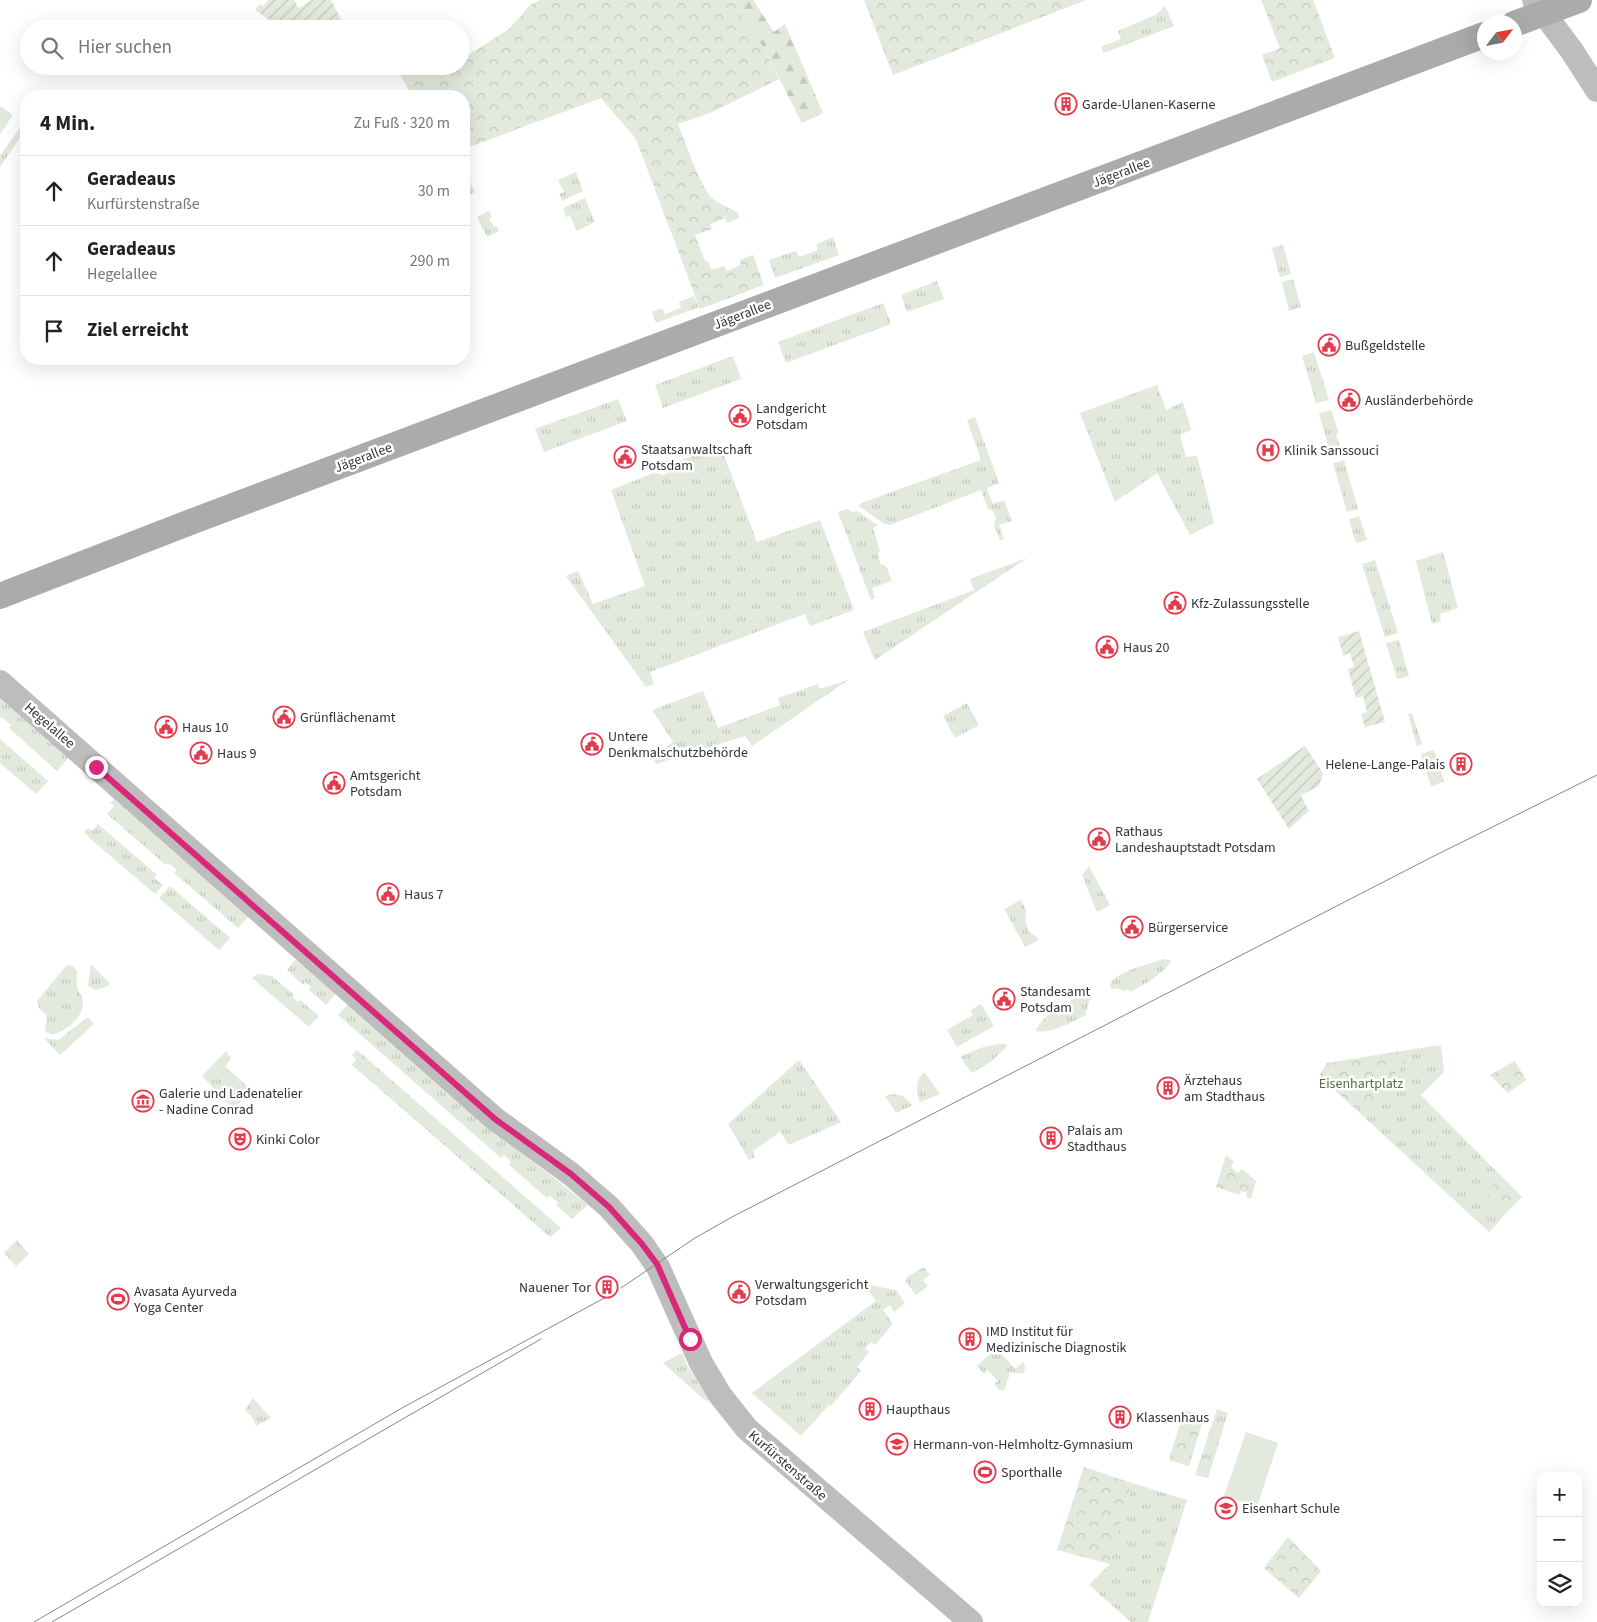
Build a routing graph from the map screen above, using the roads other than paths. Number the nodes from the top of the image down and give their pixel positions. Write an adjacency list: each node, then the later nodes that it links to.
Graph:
1 (1579, 0): 2 (main road)
2 (1539, 7): 3 (main road); 5 (street)
3 (1522, 19)
4 (1477, 38): 6 (main road, Jägerallee)
5 (1597, 90)
6 (0, 596)
7 (0, 682): 8 (street, Hegelallee)
8 (658, 1267): 9 (street, Kurfürstenstraße)
9 (971, 1622)

